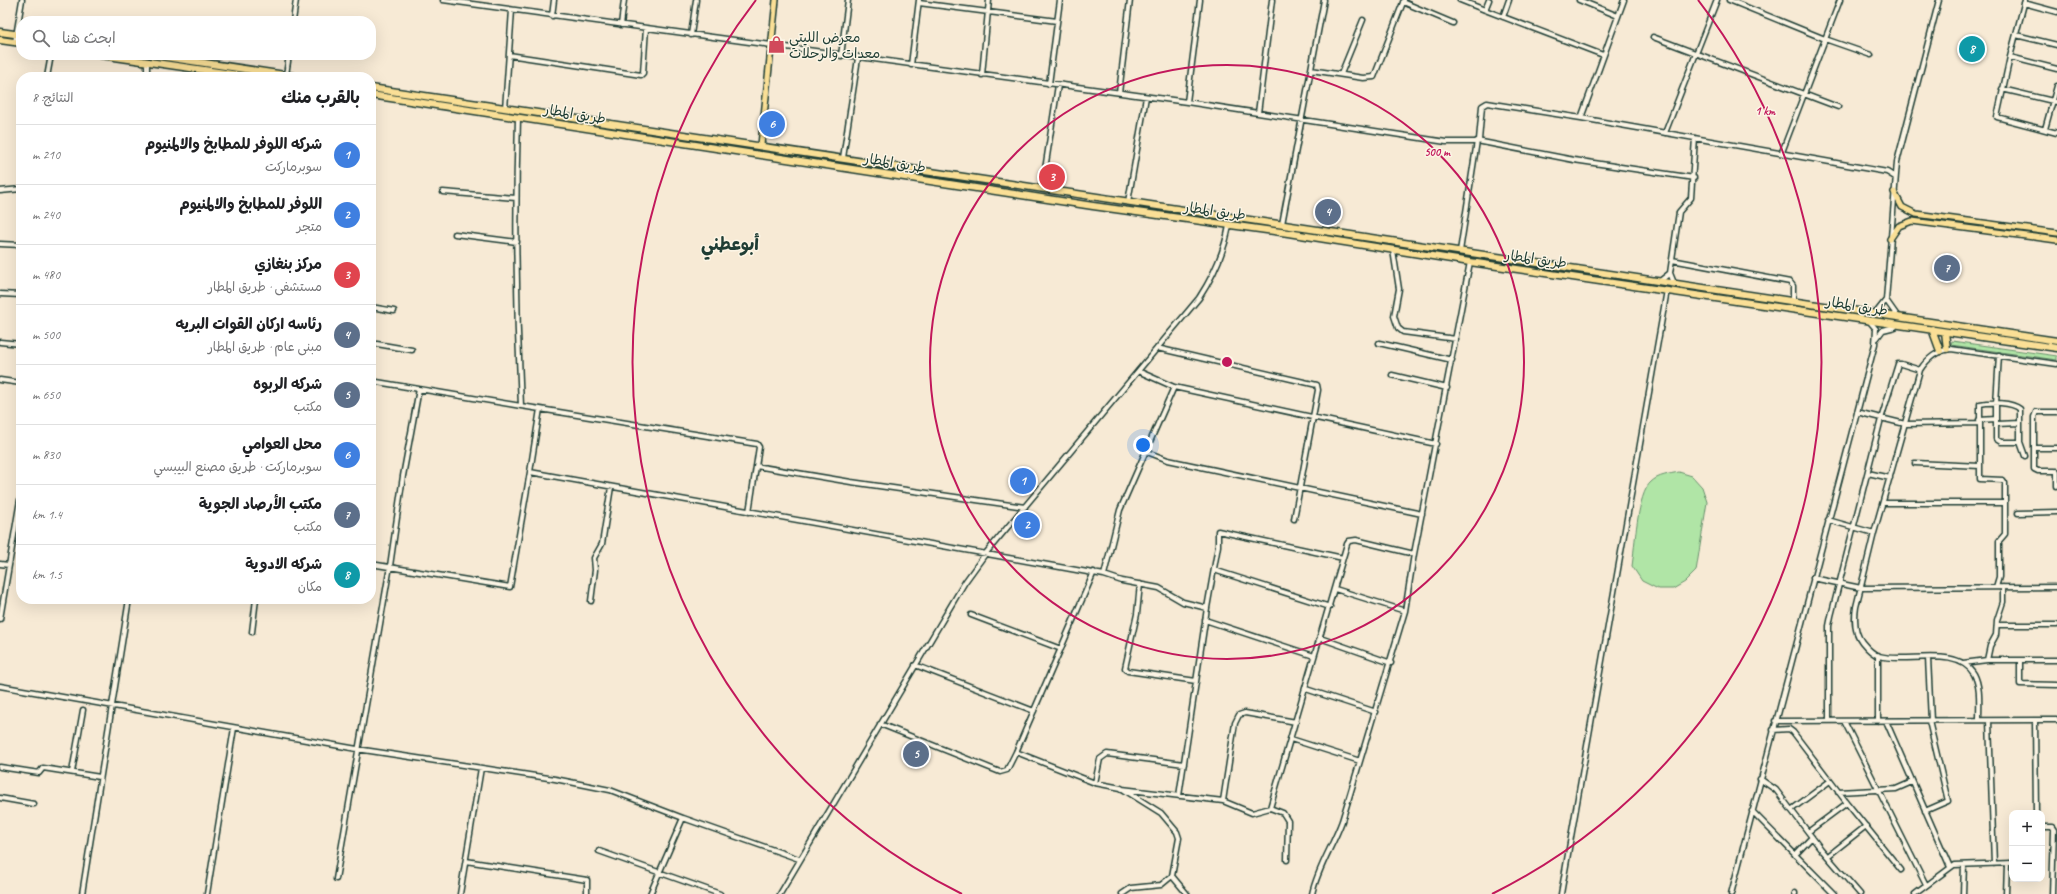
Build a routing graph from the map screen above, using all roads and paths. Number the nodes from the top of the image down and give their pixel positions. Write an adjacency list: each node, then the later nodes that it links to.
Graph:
1 (22, 0): 33 (street)
2 (296, 0): 34 (street)
3 (443, 0): 28 (street)
4 (483, 0): 28 (street)
5 (554, 0): 35 (street)
6 (624, 0): 41 (street)
7 (696, 0): 45 (street)
8 (776, 0): 52 (main road)
9 (848, 0): 57 (street)
10 (989, 0): 31 (street)
11 (1060, 0): 39 (street)
12 (1130, 0): 80 (street)
13 (1200, 0): 84 (street)
14 (1272, 0): 88 (street)
15 (1324, 0): 67 (street)
16 (1460, 0): 30 (street)
17 (1489, 0): 30 (street)
18 (1509, 0): 37 (street)
19 (1579, 0): 36 (street)
20 (1624, 0): 36 (street)
21 (1717, 0): 53 (street)
22 (1729, 0): 48 (street)
23 (1840, 0): 48 (street)
24 (1939, 0): 102 (street)
25 (1404, 1): 40 (street); 73 (street)
26 (2025, 1): 32 (street); 46 (street)
27 (919, 2): 31 (street); 65 (street)
28 (482, 6): 29 (street)
29 (512, 10): 35 (street); 54 (street)
30 (1485, 10): 37 (street)
31 (988, 12): 39 (street); 74 (street)
32 (2057, 12)
33 (20, 16)
34 (294, 16)
35 (552, 16): 41 (street)
36 (1618, 16): 55 (street)
37 (1503, 17): 55 (street)
38 (1363, 20): 73 (street)
39 (1057, 21): 75 (street)
40 (1453, 23)
41 (621, 25): 42 (street)
42 (646, 28): 45 (street); 54 (street)
43 (0, 32): 44 (highway)
44 (16, 35)
45 (691, 35): 52 (street)
46 (2016, 35): 51 (street); 58 (street)
47 (1653, 37): 53 (street)
48 (1825, 39): 56 (street); 82 (street)
49 (0, 40): 50 (highway)
50 (16, 43)
51 (2057, 45)
52 (772, 46): 57 (street); 99 (main road)
53 (1695, 53): 82 (street); 95 (street)
54 (509, 55): 87 (street)
55 (1603, 55): 91 (street)
56 (1871, 55)
57 (841, 56): 59 (street)
58 (2010, 57): 66 (street); 79 (street)
59 (858, 58): 65 (street); 101 (street)
60 (50, 60): 68 (street)
61 (134, 60): 64 (highway)
62 (186, 60): 71 (highway)
63 (288, 60): 72 (street)
64 (147, 62): 69 (street); 70 (highway)
65 (911, 65): 74 (street)
66 (2057, 69)
67 (1311, 70): 73 (street); 92 (street)
68 (48, 72)
69 (147, 72)
70 (215, 72)
71 (266, 72)
72 (286, 72)
73 (1341, 74)
74 (982, 75): 75 (street)
75 (1049, 84): 76 (street)
76 (1058, 85): 80 (street); 106 (street)
77 (2057, 86): 85 (street)
78 (376, 89): 87 (highway, طريق المطار)
79 (2002, 89): 85 (street); 94 (street)
80 (1118, 93): 83 (street)
81 (376, 96): 89 (highway, طريق المطار)
82 (1804, 96): 86 (street); 100 (street)
83 (1146, 97): 84 (street); 112 (street)
84 (1187, 102): 88 (street)
85 (2055, 102): 94 (street)
86 (1838, 107)
87 (505, 109): 90 (highway, طريق المطار)
88 (1258, 113): 92 (street)
89 (518, 118): 93 (highway, طريق المطار); 111 (street)
90 (577, 118): 93 (highway); 99 (highway, طريق المطار)
91 (1581, 118): 95 (street); 98 (street)
92 (1302, 120): 98 (street); 113 (street)
93 (577, 127): 114 (highway, طريق المطار)
94 (2045, 129): 96 (street)
95 (1665, 133): 97 (street)
96 (2057, 133)
97 (1695, 138): 100 (street); 105 (street)
98 (1478, 141): 105 (street); 123 (street)
99 (761, 145): 101 (highway, طريق المطار)
100 (1782, 152): 103 (street)
101 (842, 158): 106 (highway, طريق المطار)
102 (1896, 168): 103 (street); 104 (street)
103 (1887, 172): 104 (street)
104 (1895, 177): 110 (street)
105 (1694, 178): 124 (street)
106 (1042, 189): 112 (highway, طريق المطار)
107 (16, 190): 108 (street)
108 (0, 191)
109 (444, 192): 111 (street)
110 (1894, 192): 115 (main road); 117 (street)
111 (516, 198): 119 (street)
112 (1128, 202): 113 (highway, طريق المطار)
113 (1282, 224): 123 (highway, طريق المطار)
114 (1228, 226): 122 (highway, طريق المطار); 149 (street)
115 (2057, 233)
116 (455, 234): 119 (street)
117 (1890, 239): 118 (main road); 132 (street)
118 (2057, 240)
119 (517, 242): 167 (street)
120 (0, 244): 121 (street)
121 (16, 245)
122 (1393, 250): 125 (highway, طريق المطار); 142 (street)
123 (1460, 251): 127 (highway, طريق المطار)
124 (1672, 260): 126 (street); 133 (street)
125 (1470, 262): 129 (highway, طريق المطار); 142 (street)
126 (1670, 273): 127 (street); 128 (street)
127 (1660, 281): 128 (highway, طريق المطار)
128 (1674, 283): 133 (highway, طريق المطار)
129 (1668, 290): 138 (highway, طريق المطار); 326 (street)
130 (0, 294): 131 (street)
131 (16, 295)
132 (1886, 300): 136 (street); 137 (street)
133 (1793, 301): 136 (highway, طريق المطار)
134 (376, 308): 135 (street)
135 (394, 311)
136 (1875, 314): 137 (highway, طريق المطار)
137 (1898, 317): 143 (highway, طريق المطار)
138 (1867, 320): 139 (highway, طريق المطار); 148 (street)
139 (1908, 326): 140 (highway, طريق المطار); 148 (street)
140 (1932, 329): 141 (highway, طريق المطار); 153 (highway)
141 (1945, 332): 150 (highway, طريق المطار); 151 (highway)
142 (1456, 339): 155 (street)
143 (2057, 341)
144 (0, 342): 146 (street)
145 (1380, 343): 155 (street)
146 (16, 344)
147 (376, 344): 152 (street)
148 (1875, 344): 169 (street)
149 (1157, 348): 158 (street); 171 (street)
150 (2057, 348)
151 (1947, 349): 153 (street); 154 (street)
152 (412, 350)
153 (1940, 351): 157 (street)
154 (1999, 356): 156 (street); 166 (street)
155 (1452, 360): 164 (street)
156 (2057, 364)
157 (1920, 370): 172 (street); 176 (street)
158 (1138, 372): 163 (street); 196 (street)
159 (1392, 375): 164 (street)
160 (0, 380): 161 (street)
161 (16, 382)
162 (376, 382): 165 (street)
163 (1174, 387): 171 (street); 182 (street)
164 (1447, 388): 179 (street)
165 (419, 389): 167 (street); 212 (street)
166 (1996, 404): 173 (street); 174 (street); 175 (street)
167 (521, 406): 168 (street)
168 (540, 409): 185 (street); 188 (street)
169 (1857, 412): 172 (street); 202 (street)
170 (2057, 412): 180 (street)
171 (1313, 417): 179 (street); 193 (street)
172 (1881, 419): 176 (street); 189 (street)
173 (1996, 419): 174 (street); 177 (street)
174 (1979, 422): 176 (street); 186 (street)
175 (2020, 423): 177 (street); 178 (street)
176 (1905, 424): 190 (street)
177 (1996, 424): 178 (street)
178 (2020, 442): 183 (street)
179 (1436, 444): 200 (street)
180 (2034, 448): 181 (street); 187 (street)
181 (2057, 448)
182 (1147, 452): 193 (street); 215 (street)
183 (2024, 456)
184 (1915, 463): 186 (street)
185 (756, 466): 196 (street); 197 (street)
186 (1980, 466): 195 (street)
187 (2056, 470): 191 (street)
188 (530, 472): 192 (street); 212 (street)
189 (1868, 473): 190 (street); 204 (street)
190 (1890, 478): 194 (street)
191 (2057, 486)
192 (610, 487): 197 (street); 224 (street)
193 (1299, 488): 200 (street); 201 (street)
194 (1883, 503): 195 (street); 205 (street)
195 (2005, 503): 221 (street)
196 (1025, 507): 206 (street)
197 (749, 512): 206 (street)
198 (2057, 512): 199 (street)
199 (2018, 513)
200 (1422, 514): 207 (street)
201 (1294, 519)
202 (1828, 520): 204 (street); 216 (street)
203 (16, 524): 210 (street)
204 (1854, 527): 205 (street); 218 (street)
205 (1874, 533): 220 (street)
206 (986, 553): 214 (street); 246 (street)
207 (1414, 554): 208 (street); 229 (street)
208 (1343, 558): 213 (street); 223 (street)
209 (0, 564): 210 (street)
210 (9, 565): 231 (street)
211 (376, 565): 212 (street)
212 (390, 566): 270 (street)
213 (1214, 570): 227 (street); 228 (street)
214 (1094, 572): 215 (street); 237 (street)
215 (1104, 575): 217 (street)
216 (1813, 578): 218 (street); 259 (street)
217 (1140, 584): 228 (street); 247 (street)
218 (1838, 584): 220 (street); 255 (street)
219 (2057, 587): 222 (street)
220 (1861, 588): 221 (street); 239 (street)
221 (1996, 588): 222 (street)
222 (2003, 588): 233 (street)
223 (1335, 589): 227 (street); 229 (street)
224 (592, 600)
225 (129, 604): 251 (street)
226 (255, 604): 235 (street)
227 (1330, 607): 236 (street)
228 (1206, 608): 232 (street)
229 (1405, 611): 244 (street)
230 (971, 614): 237 (street)
231 (0, 619)
232 (1205, 620): 238 (street); 247 (street)
233 (1997, 625): 234 (street); 241 (street)
234 (2057, 625)
235 (252, 632)
236 (1320, 638): 238 (street); 244 (street)
237 (1061, 649): 253 (street)
238 (1314, 656): 250 (street)
239 (1878, 656): 240 (street); 261 (street)
240 (1928, 658): 245 (street); 263 (street)
241 (1988, 660): 242 (street); 245 (street)
242 (2020, 660): 243 (street); 248 (street)
243 (2057, 660)
244 (1390, 663): 254 (street)
245 (1963, 663): 256 (street)
246 (916, 665): 253 (street); 266 (street)
247 (1196, 681): 273 (street)
248 (2057, 685)
249 (0, 686): 251 (street)
250 (1306, 689): 254 (street); 265 (street)
251 (111, 706): 267 (street); 277 (street)
252 (83, 710): 276 (street)
253 (1034, 711): 271 (street)
254 (1376, 712): 272 (street)
255 (1829, 720): 259 (street); 260 (street)
256 (1979, 720): 263 (street); 264 (street)
257 (2035, 720): 258 (street); 264 (street); 292 (street)
258 (2057, 720)
259 (1775, 721): 268 (street)
260 (1844, 721): 261 (street); 283 (street)
261 (1878, 721): 262 (street)
262 (1886, 721): 263 (street); 280 (street)
263 (1930, 721): 294 (street)
264 (1989, 721): 307 (street)
265 (1296, 722): 269 (street); 287 (street)
266 (880, 724): 271 (street); 303 (street)
267 (234, 728): 270 (street); 317 (street)
268 (1773, 730): 278 (street); 279 (street)
269 (1291, 739): 272 (street); 290 (street)
270 (357, 749): 275 (street); 314 (street)
271 (1016, 752): 281 (street)
272 (1360, 761): 325 (street)
273 (1184, 764): 281 (street); 285 (street)
274 (0, 767): 276 (street)
275 (481, 768): 295 (street); 305 (street)
276 (72, 772): 277 (street)
277 (100, 777): 316 (street)
278 (1760, 779): 291 (street); 293 (street)
279 (1830, 781): 284 (street); 291 (street)
280 (1912, 782): 283 (street); 294 (street)
281 (1095, 783): 282 (street)
282 (1121, 788): 285 (street); 313 (street)
283 (1877, 790): 284 (street); 315 (street)
284 (1838, 792): 289 (street)
285 (1179, 796): 287 (street)
286 (0, 798): 288 (street)
287 (1223, 800): 290 (street)
288 (34, 804)
289 (1847, 804): 296 (street); 298 (street)
290 (1270, 808): 304 (street)
291 (1791, 810): 298 (street)
292 (2036, 810)
293 (1752, 811): 301 (street); 327 (street)
294 (1925, 811): 309 (street)
295 (683, 818): 303 (street); 312 (street)
296 (1866, 826): 302 (street); 310 (street)
297 (2045, 827): 333 (street)
298 (1808, 832): 299 (street)
299 (1812, 838): 301 (street); 302 (street)
300 (599, 851): 312 (street)
301 (1795, 855): 328 (street)
302 (1828, 856): 329 (street)
303 (799, 858): 322 (street)
304 (1287, 860)
305 (466, 861): 318 (street); 319 (street)
306 (2009, 863): 307 (street)
307 (1994, 864): 308 (street)
308 (1964, 865): 309 (street); 331 (street)
309 (1950, 867): 315 (street)
310 (1901, 870)
311 (2009, 871): 332 (street)
312 (660, 872): 320 (street); 321 (street)
313 (1172, 876): 323 (street); 324 (street)
314 (336, 879)
315 (1926, 885): 330 (street)
316 (82, 894)
317 (207, 894)
318 (460, 894)
319 (587, 894)
320 (650, 894)
321 (720, 894)
322 (780, 894)
323 (1122, 894)
324 (1187, 894)
325 (1312, 894)
326 (1561, 894)
327 (1731, 894)
328 (1834, 894)
329 (1860, 894)
330 (1915, 894)
331 (1963, 894)
332 (2006, 894)
333 (2052, 894)

